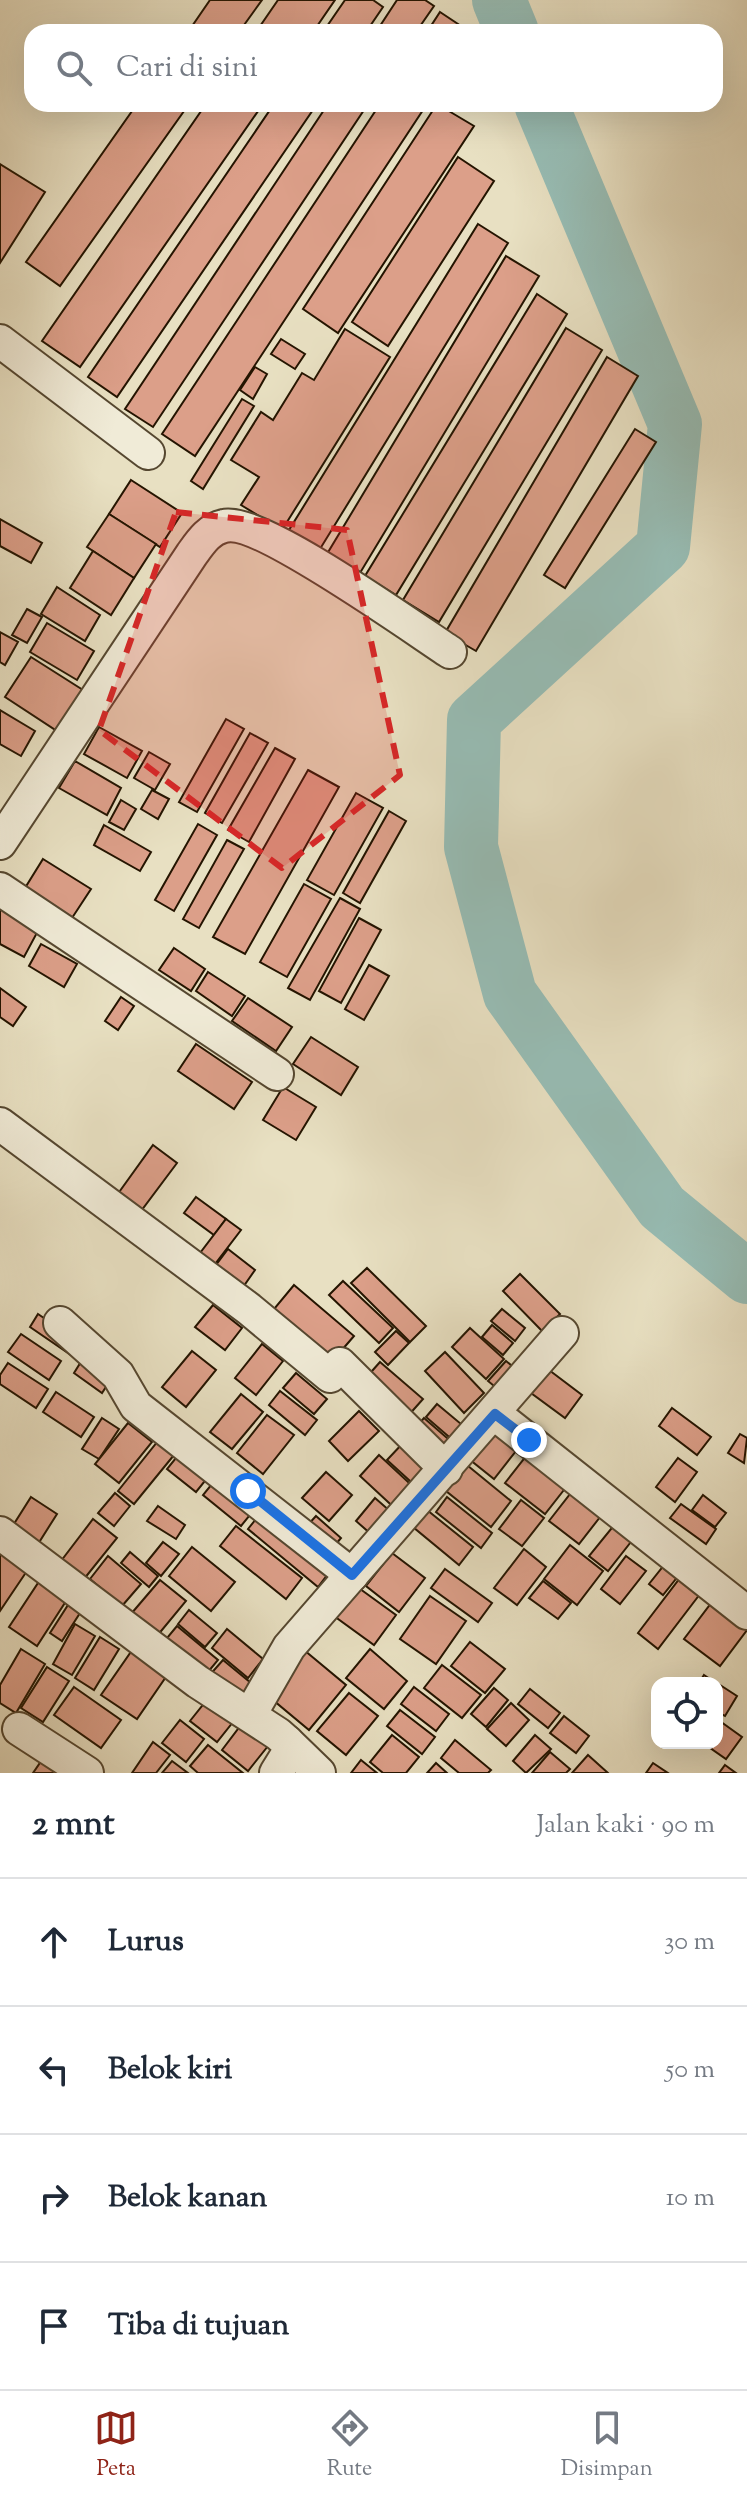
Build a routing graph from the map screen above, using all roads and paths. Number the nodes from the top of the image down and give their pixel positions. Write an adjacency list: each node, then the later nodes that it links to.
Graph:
1 (0, 341): 2 (street)
2 (148, 453)
3 (450, 652): 4 (street)
4 (0, 843)
5 (0, 889): 6 (street)
6 (277, 1074)
7 (0, 1124): 11 (street)
8 (60, 1323): 13 (street)
9 (562, 1333): 10 (street)
10 (495, 1414): 11 (street); 14 (street)
11 (446, 1469): 13 (street)
12 (0, 1533): 15 (street)
13 (352, 1575): 15 (street)
14 (747, 1613)
15 (251, 1713): 17 (street)
16 (19, 1729): 18 (street)
17 (287, 1742): 19 (street); 20 (street)
18 (87, 1773)
19 (276, 1773)
20 (319, 1773)

